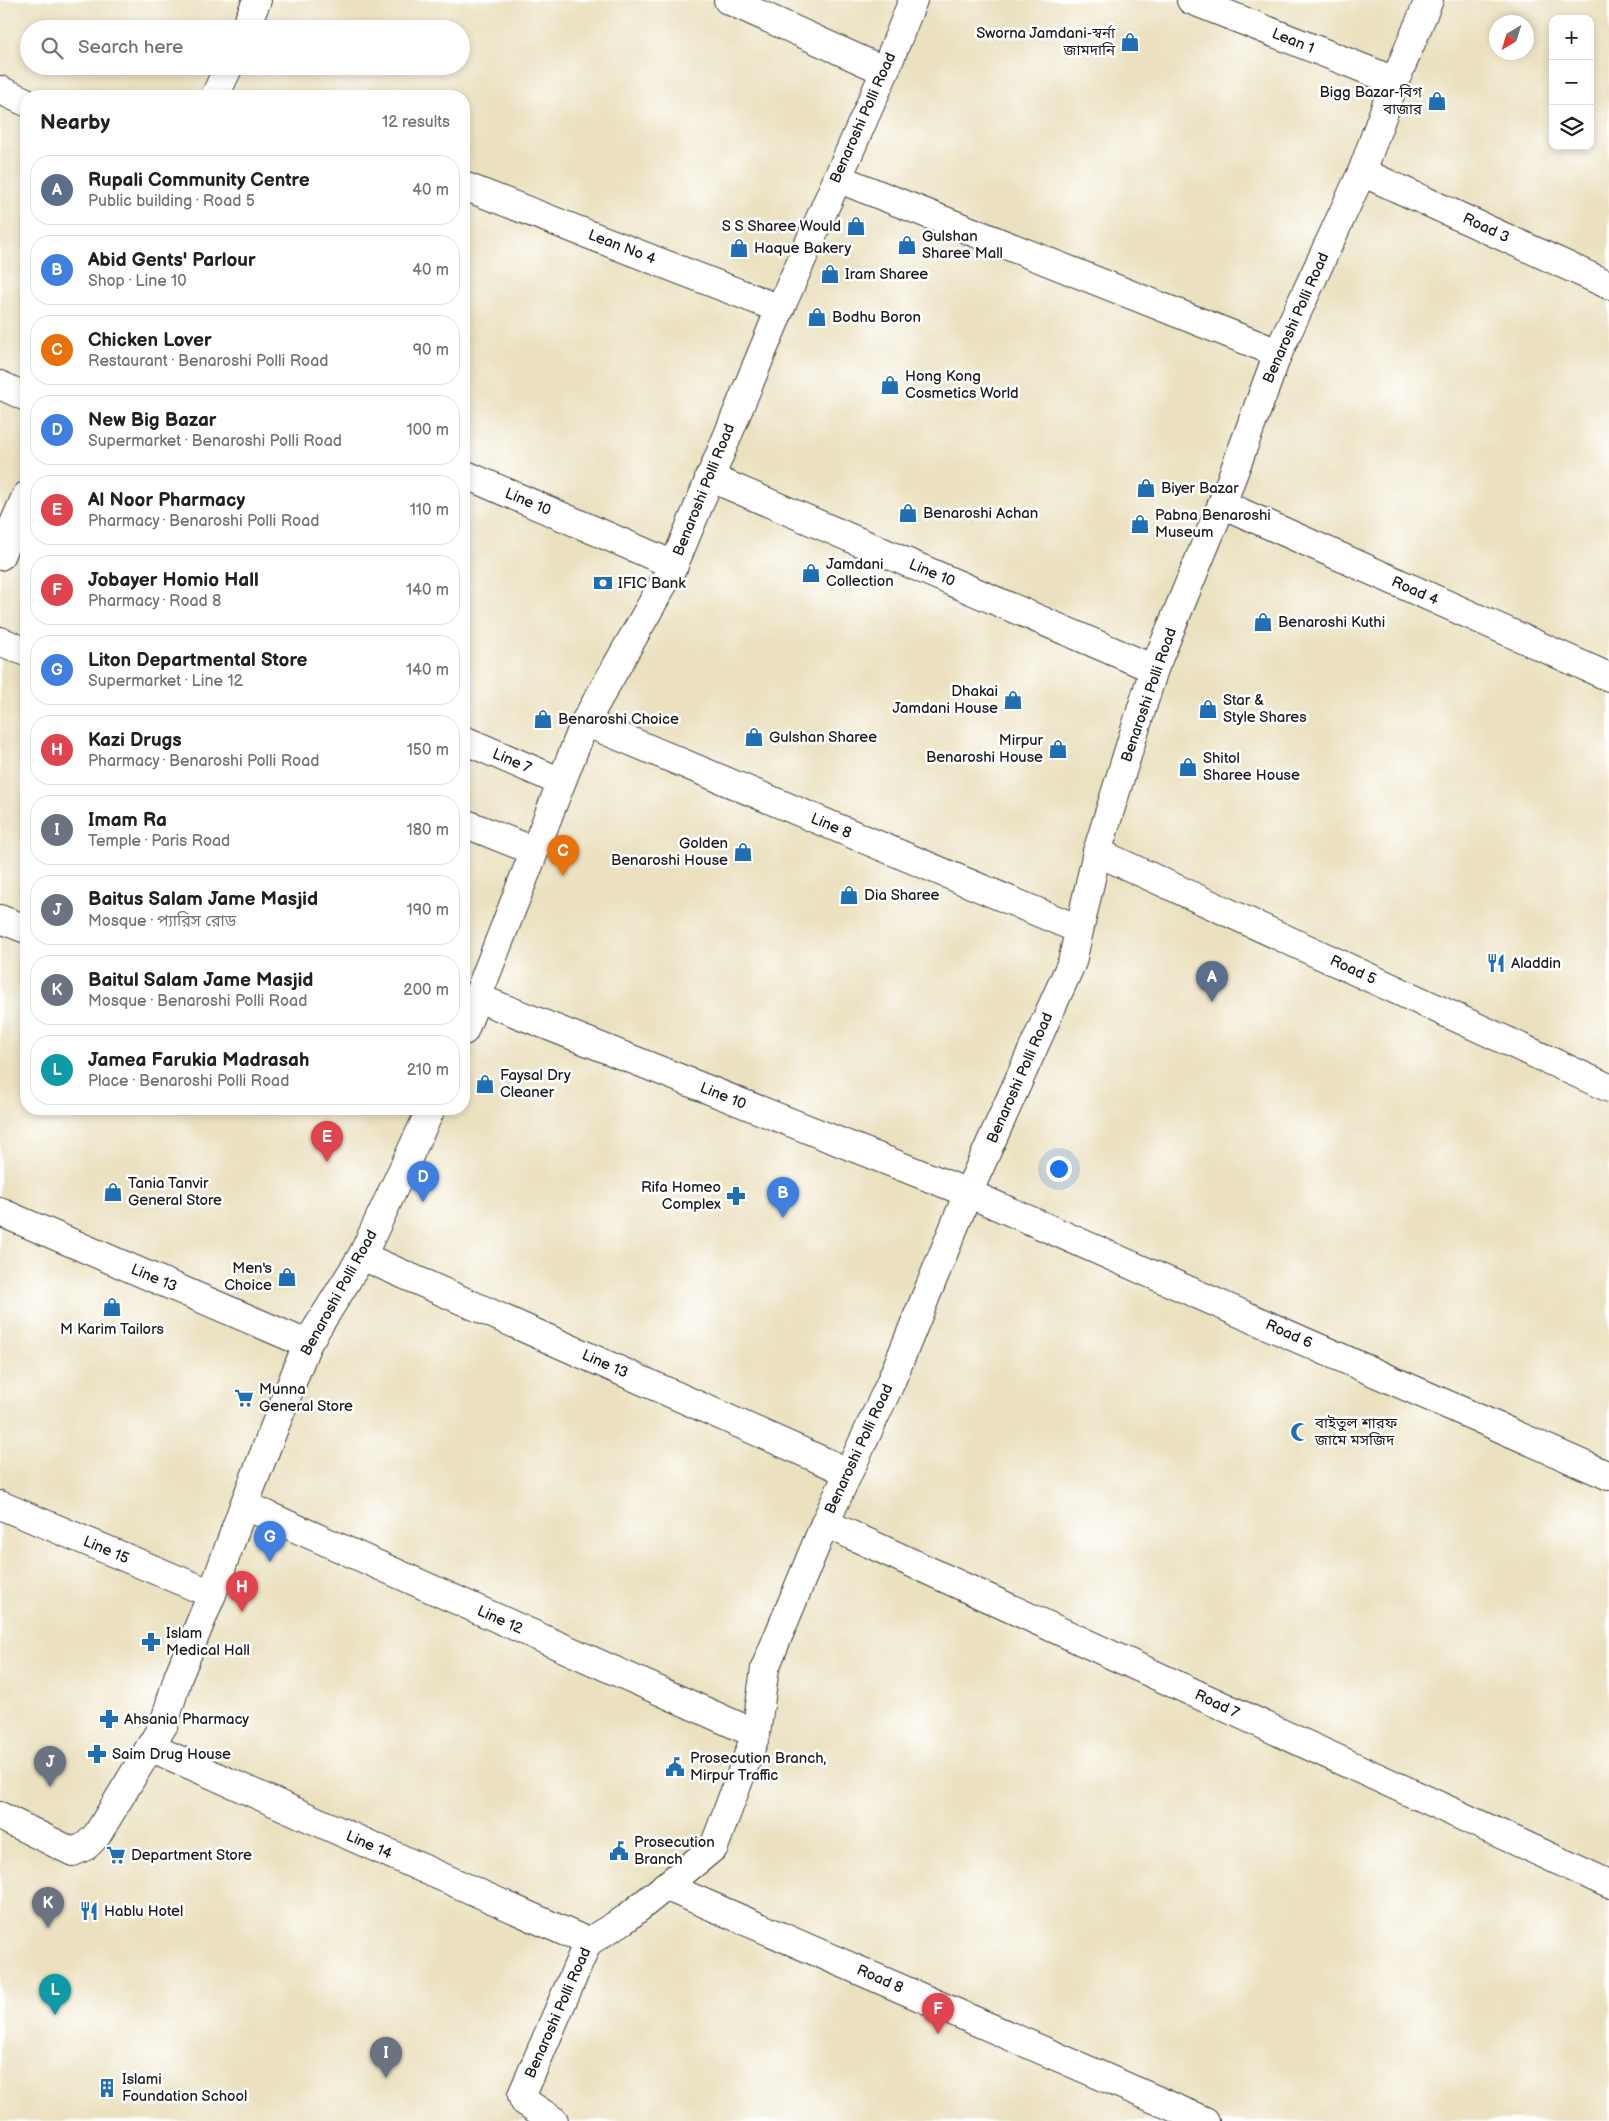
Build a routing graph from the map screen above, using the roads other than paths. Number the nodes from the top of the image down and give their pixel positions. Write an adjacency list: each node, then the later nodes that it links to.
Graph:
1 (257, 0): 6 (street)
2 (728, 0): 7 (street)
3 (913, 0): 7 (street, Benaroshi Polli Road)
4 (1191, 0): 9 (street, Lean 1)
5 (1429, 0): 9 (street, Benaroshi Polli Road)
6 (249, 20)
7 (885, 71): 14 (street, Benaroshi Polli Road)
8 (227, 75): 11 (street)
9 (1395, 81): 13 (street, Benaroshi Polli Road)
10 (0, 90): 12 (street)
11 (222, 90)
12 (20, 99)
13 (1362, 172): 16 (street, Road 3); 18 (street, Benaroshi Polli Road)
14 (837, 178): 17 (street, Benaroshi Polli Road); 18 (street)
15 (470, 188): 17 (street, Lean No 4)
16 (1609, 285)
17 (780, 309): 22 (street, Benaroshi Polli Road)
18 (1278, 353): 23 (street, Benaroshi Polli Road)
19 (0, 385): 20 (street)
20 (20, 394)
21 (470, 477): 26 (street, Line 10)
22 (709, 477): 26 (street, Benaroshi Polli Road); 29 (street, Line 10)
23 (1222, 504): 29 (street, Benaroshi Polli Road); 30 (street, Road 4)
24 (20, 518): 25 (street)
25 (11, 550)
26 (674, 565): 31 (street, Benaroshi Polli Road)
27 (0, 641): 28 (street)
28 (20, 649)
29 (1154, 669): 36 (street, Benaroshi Polli Road)
30 (1609, 677)
31 (585, 722): 33 (street, Benaroshi Polli Road); 39 (street, Line 8)
32 (470, 743): 33 (street, Line 7)
33 (561, 782): 35 (street, Benaroshi Polli Road)
34 (470, 825): 35 (street)
35 (534, 851): 40 (street, Benaroshi Polli Road)
36 (1097, 852): 39 (street, Benaroshi Polli Road); 42 (street, Road 5)
37 (0, 919): 38 (street)
38 (20, 927)
39 (1078, 929): 44 (street, Benaroshi Polli Road)
40 (478, 998): 41 (street, Benaroshi Polli Road); 44 (street, Line 10)
41 (470, 1017)
42 (1609, 1088)
43 (428, 1115): 46 (street, Benaroshi Polli Road)
44 (968, 1193): 48 (street, Benaroshi Polli Road); 49 (street, Road 6)
45 (0, 1212): 47 (street, Line 13)
46 (362, 1256): 47 (street, Benaroshi Polli Road); 48 (street, Line 13)
47 (307, 1344): 51 (street, Benaroshi Polli Road)
48 (848, 1472): 52 (street, Benaroshi Polli Road)
49 (1609, 1476)
50 (0, 1505): 53 (street, Line 15)
51 (244, 1505): 53 (street, Benaroshi Polli Road); 54 (street, Line 12)
52 (825, 1523): 54 (street, Benaroshi Polli Road); 57 (street, Road 7)
53 (212, 1594): 55 (street, Benaroshi Polli Road)
54 (756, 1734): 58 (street, Benaroshi Polli Road)
55 (150, 1747): 56 (street, Benaroshi Polli Road); 59 (street, Line 14)
56 (0, 1816)
57 (1609, 1884)
58 (665, 1886): 59 (street, Benaroshi Polli Road); 61 (street, Road 8)
59 (588, 1942): 60 (street, Benaroshi Polli Road)
60 (554, 2121)
61 (1205, 2121)

